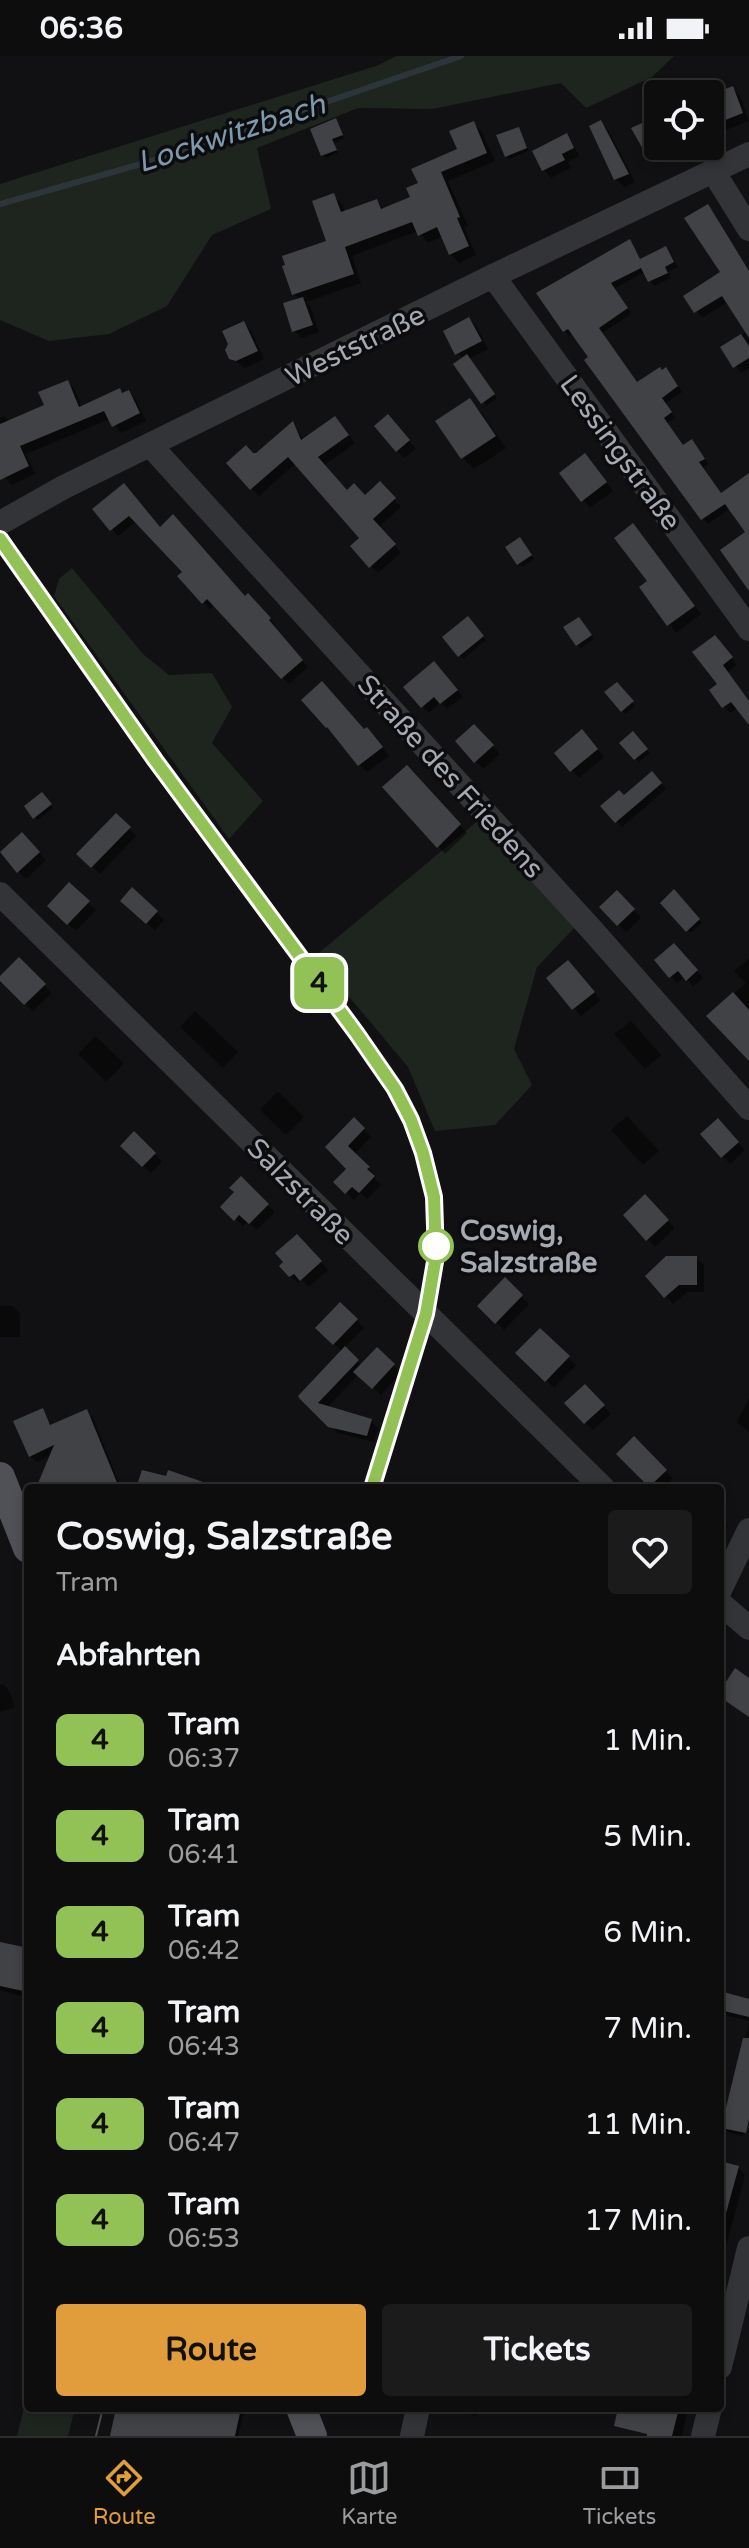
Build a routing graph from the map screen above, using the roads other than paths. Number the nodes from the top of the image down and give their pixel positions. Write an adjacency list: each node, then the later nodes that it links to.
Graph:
1 (749, 154): 2 (street, Weststraße)
2 (713, 171): 3 (street); 4 (street, Weststraße)
3 (749, 229)
4 (493, 276): 5 (street, Weststraße); 7 (street, Lessingstraße)
5 (150, 445): 6 (street, Weststraße); 9 (street, Straße des Friedens)
6 (0, 523)
7 (747, 621)
8 (0, 894): 11 (street, Salzstraße)
9 (749, 1108)
10 (0, 1477): 13 (main road)
11 (599, 1484)
12 (749, 1530): 14 (street)
13 (24, 1538)
14 (724, 1582)
15 (724, 1606): 16 (street)
16 (749, 1628)
17 (749, 2248): 18 (street)
18 (729, 2292): 19 (street)
19 (724, 2334)
20 (303, 2412): 23 (main road)
21 (417, 2412): 24 (street)
22 (709, 2412): 25 (street)
23 (312, 2436)
24 (412, 2436)
25 (703, 2436)

